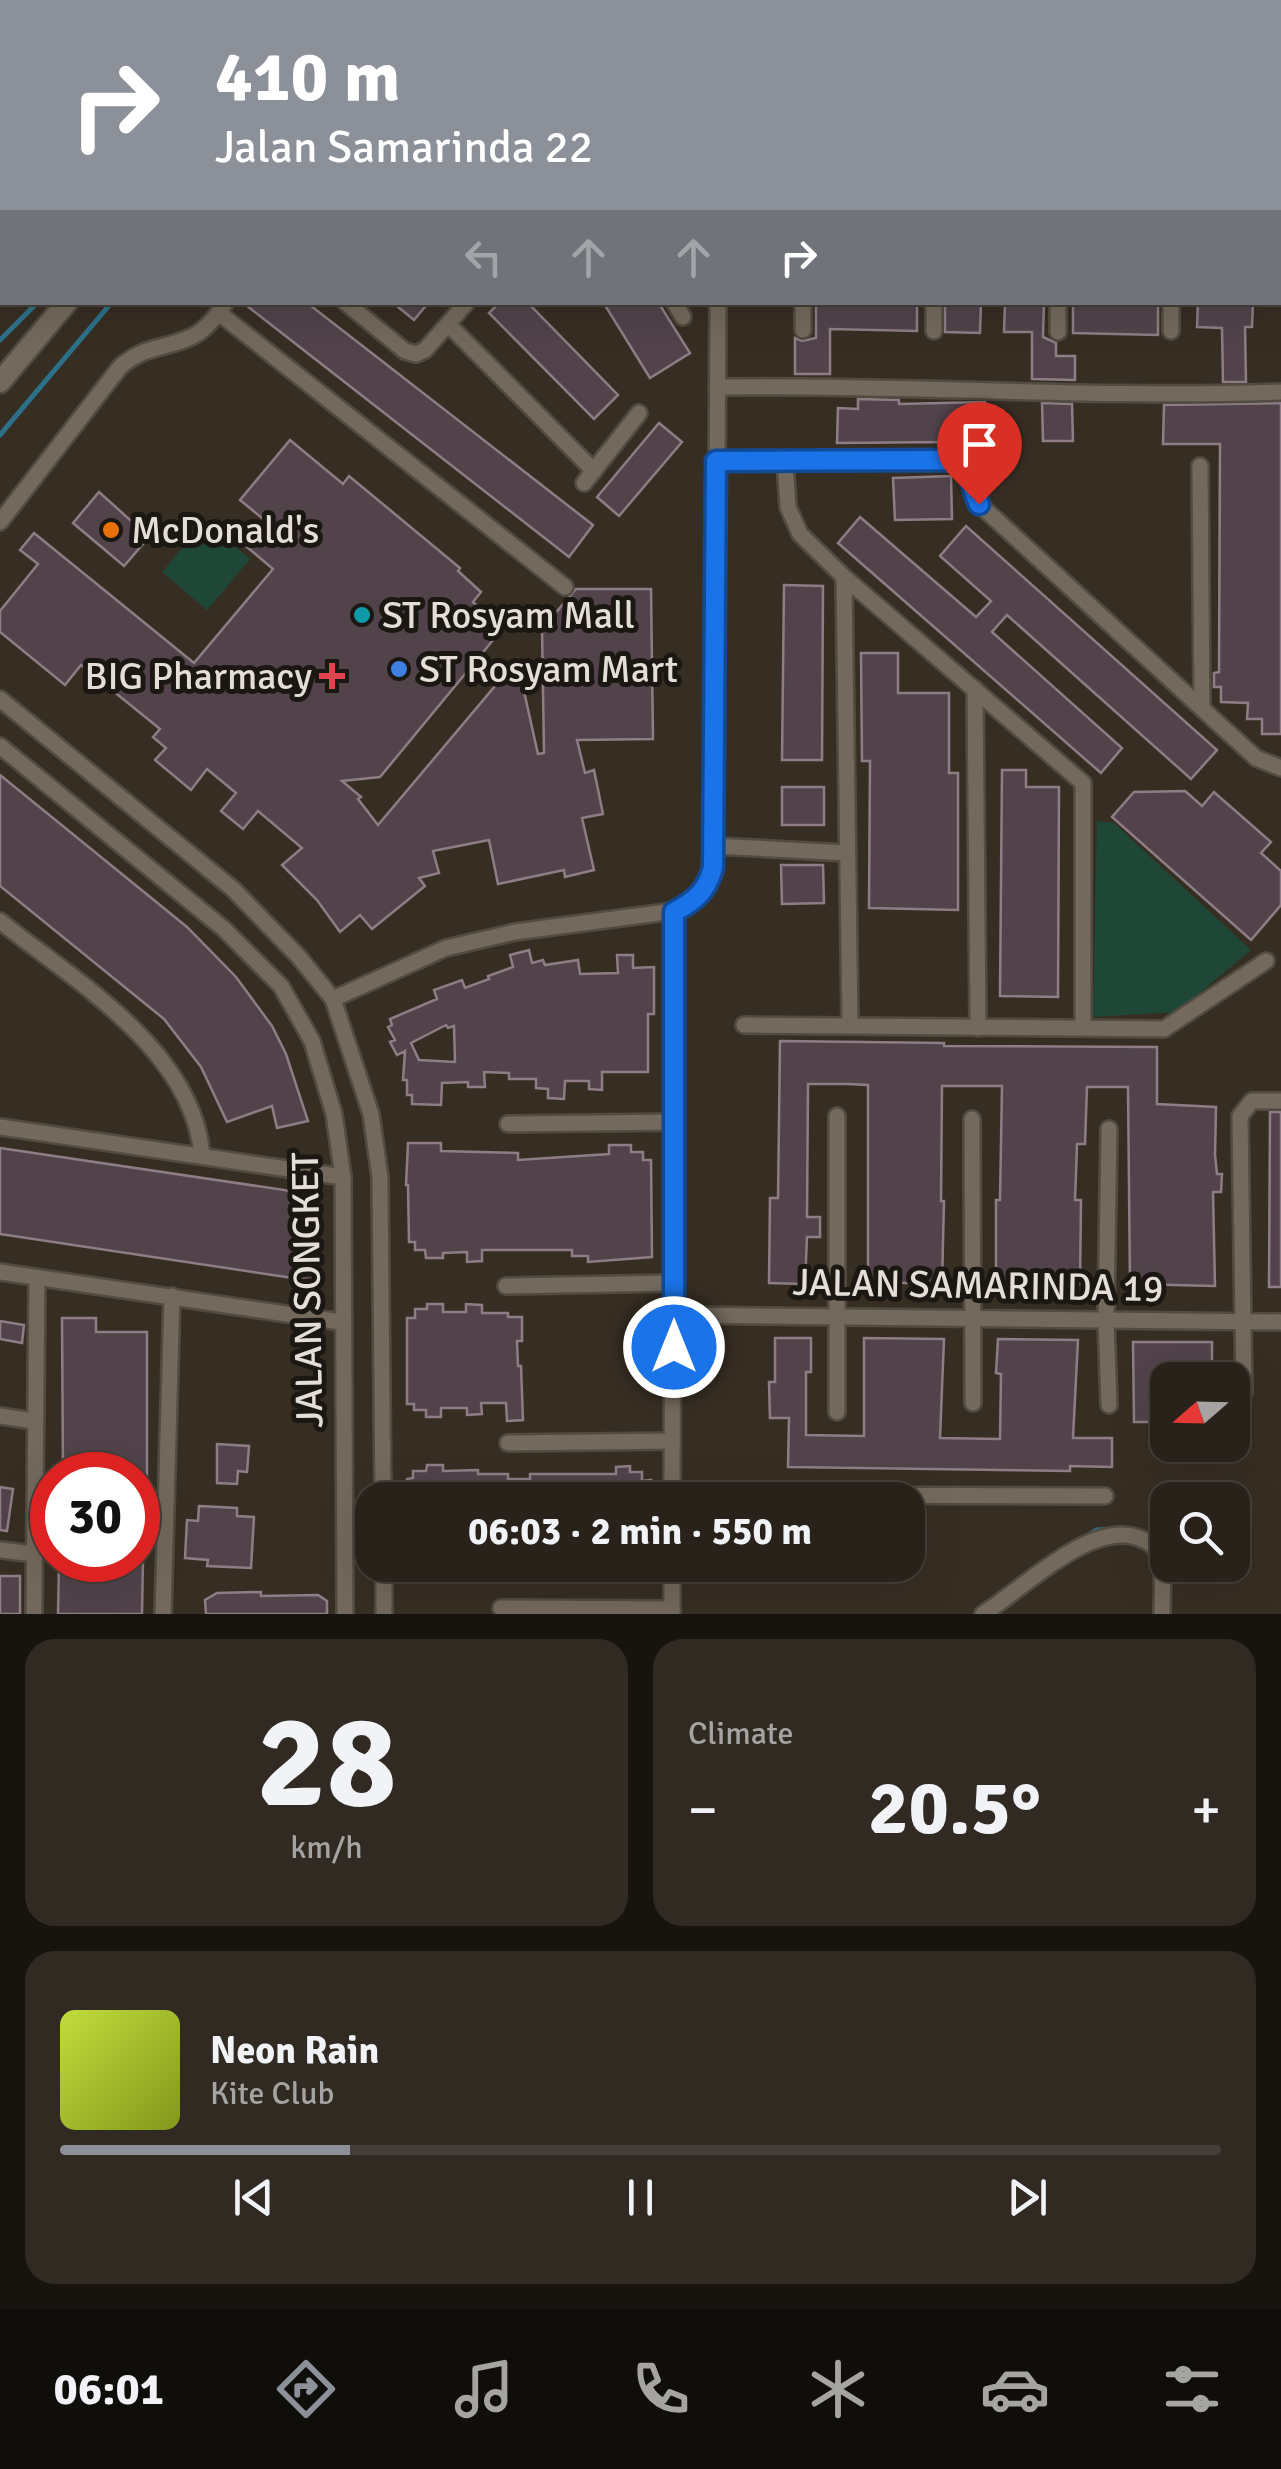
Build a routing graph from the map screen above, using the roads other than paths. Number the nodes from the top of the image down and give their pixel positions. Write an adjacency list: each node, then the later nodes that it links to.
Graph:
1 (64, 305): 17 (main road)
2 (349, 305): 12 (street)
3 (464, 305): 12 (street)
4 (676, 305): 11 (street)
5 (718, 305): 18 (street)
6 (804, 305): 13 (street)
7 (934, 305): 14 (street)
8 (1058, 305): 16 (street)
9 (1171, 305): 15 (street)
10 (222, 308): 24 (street); 26 (street)
11 (683, 317)
12 (448, 324): 20 (street)
13 (804, 330)
14 (934, 331)
15 (1171, 331)
16 (1058, 332)
17 (1, 378)
18 (727, 387): 19 (street); 21 (street)
19 (1281, 392)
20 (639, 413)
21 (716, 461): 22 (street); 32 (street)
22 (785, 461): 25 (street); 29 (street)
23 (1200, 466): 29 (street)
24 (0, 522)
25 (844, 576): 27 (street); 33 (street)
26 (565, 587)
27 (976, 690): 40 (street); 41 (street)
28 (0, 699): 37 (street, JALAN SONGKET)
29 (1202, 708): 31 (street)
30 (0, 746): 50 (street, JALAN SONGKET)
31 (1281, 768)
32 (715, 846): 33 (street); 34 (street)
33 (847, 853): 39 (street)
34 (674, 912): 37 (street); 45 (street)
35 (3, 929): 49 (street)
36 (1266, 961): 41 (street)
37 (333, 1000): 72 (street, JALAN SONGKET)
38 (744, 1025): 39 (street)
39 (850, 1026): 40 (street)
40 (978, 1028): 41 (street)
41 (1083, 1028)
42 (1281, 1101): 60 (street)
43 (837, 1116): 57 (street)
44 (972, 1119): 58 (street)
45 (675, 1122): 46 (street); 53 (street)
46 (508, 1124)
47 (0, 1127): 49 (street)
48 (1108, 1129): 59 (street)
49 (202, 1156): 50 (street)
50 (343, 1178): 61 (street, JALAN SONGKET)
51 (0, 1272): 52 (street)
52 (38, 1278): 55 (street); 68 (street)
53 (673, 1283): 54 (street); 56 (street)
54 (506, 1286)
55 (172, 1296): 61 (street); 84 (street)
56 (674, 1315): 57 (street, JALAN SAMARINDA 19); 69 (street)
57 (836, 1316): 58 (street, JALAN SAMARINDA 19); 66 (street)
58 (973, 1317): 59 (street, JALAN SAMARINDA 19); 64 (street)
59 (1106, 1319): 60 (street, JALAN SAMARINDA 19); 65 (street)
60 (1242, 1321): 62 (street, JALAN SAMARINDA 19); 63 (street)
61 (341, 1322): 85 (street, JALAN SONGKET)
62 (1281, 1322)
63 (1243, 1362)
64 (973, 1402)
65 (1109, 1405)
66 (837, 1412)
67 (0, 1416): 68 (street)
68 (34, 1421): 71 (street)
69 (672, 1441): 70 (street); 73 (street)
70 (508, 1442)
71 (34, 1452)
72 (383, 1482)
73 (672, 1482)
74 (925, 1495): 75 (street)
75 (1106, 1496)
76 (0, 1550): 77 (street)
77 (30, 1554)
78 (34, 1582): 83 (street)
79 (384, 1582): 86 (street)
80 (672, 1582): 82 (street)
81 (501, 1608): 82 (street)
82 (672, 1612)
83 (34, 1614)
84 (163, 1614)
85 (345, 1614)
86 (384, 1614)
87 (983, 1614): 88 (street)
88 (1162, 1614)

